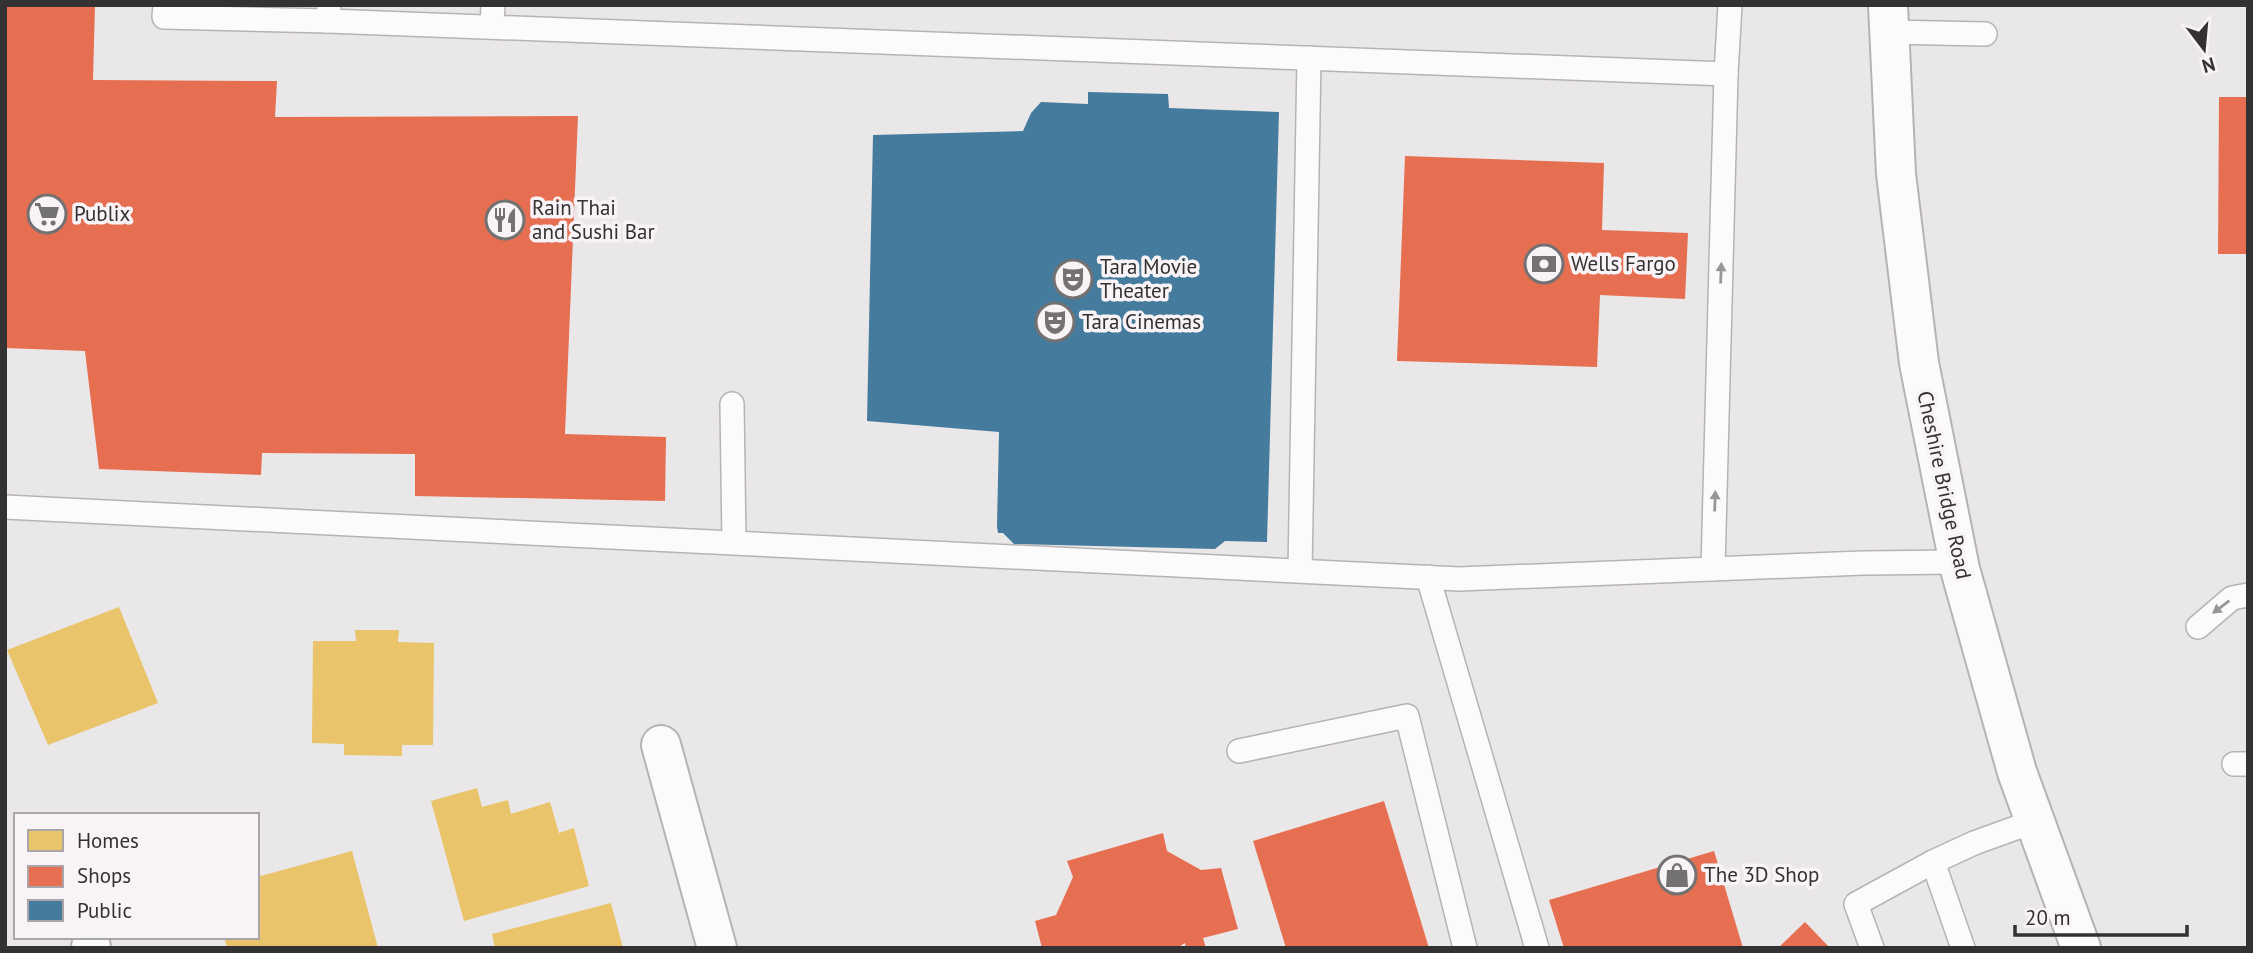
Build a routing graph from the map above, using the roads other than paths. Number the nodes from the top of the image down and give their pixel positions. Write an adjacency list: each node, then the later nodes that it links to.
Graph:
1 (165, 5): 3 (lane)
2 (1730, 5): 8 (lane)
3 (328, 13): 4 (lane)
4 (492, 16): 7 (lane)
5 (1888, 18): 6 (lane); 12 (main road, Cheshire Bridge Road)
6 (1985, 34)
7 (1309, 58): 8 (lane); 14 (lane)
8 (1727, 74): 13 (lane, one-way to 8)
9 (732, 404): 11 (lane)
10 (5, 507): 11 (lane)
11 (734, 542): 14 (lane)
12 (1959, 562): 13 (lane); 20 (main road, Cheshire Bridge Road)
13 (1713, 569): 15 (lane)
14 (1300, 571): 15 (lane)
15 (1428, 577): 24 (lane)
16 (2248, 595): 17 (lane, one-way to 17)
17 (2198, 627)
18 (661, 745): 22 (main road)
19 (1239, 751): 23 (lane)
20 (2035, 821): 21 (lane); 27 (main road, Cheshire Bridge Road)
21 (1933, 862): 25 (lane); 26 (lane)
22 (717, 948)
23 (1465, 948)
24 (1538, 948)
25 (1872, 948)
26 (1963, 948)
27 (2081, 948)

